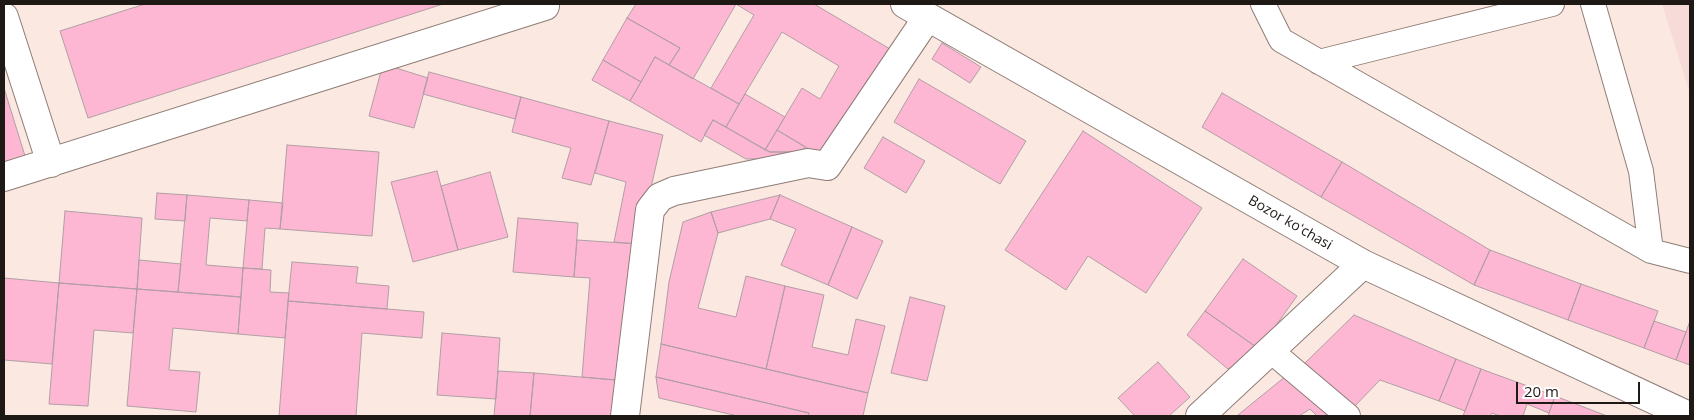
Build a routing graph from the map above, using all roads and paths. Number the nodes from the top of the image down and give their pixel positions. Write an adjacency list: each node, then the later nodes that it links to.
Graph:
1 (1263, 4): 7 (lane)
2 (1552, 4): 7 (lane)
3 (1593, 4): 10 (lane)
4 (545, 6): 8 (street)
5 (916, 11): 12 (street, Bozor koʻchasi); 14 (street)
6 (4, 17): 8 (street)
7 (1318, 62): 10 (lane)
8 (51, 163): 9 (street)
9 (4, 178)
10 (1650, 250): 11 (lane)
11 (1690, 261)
12 (1363, 264): 13 (street); 17 (street, Bozor koʻchasi)
13 (1271, 352): 15 (street); 16 (lane)
14 (625, 416)
15 (1200, 416)
16 (1348, 416)
17 (1689, 416)

